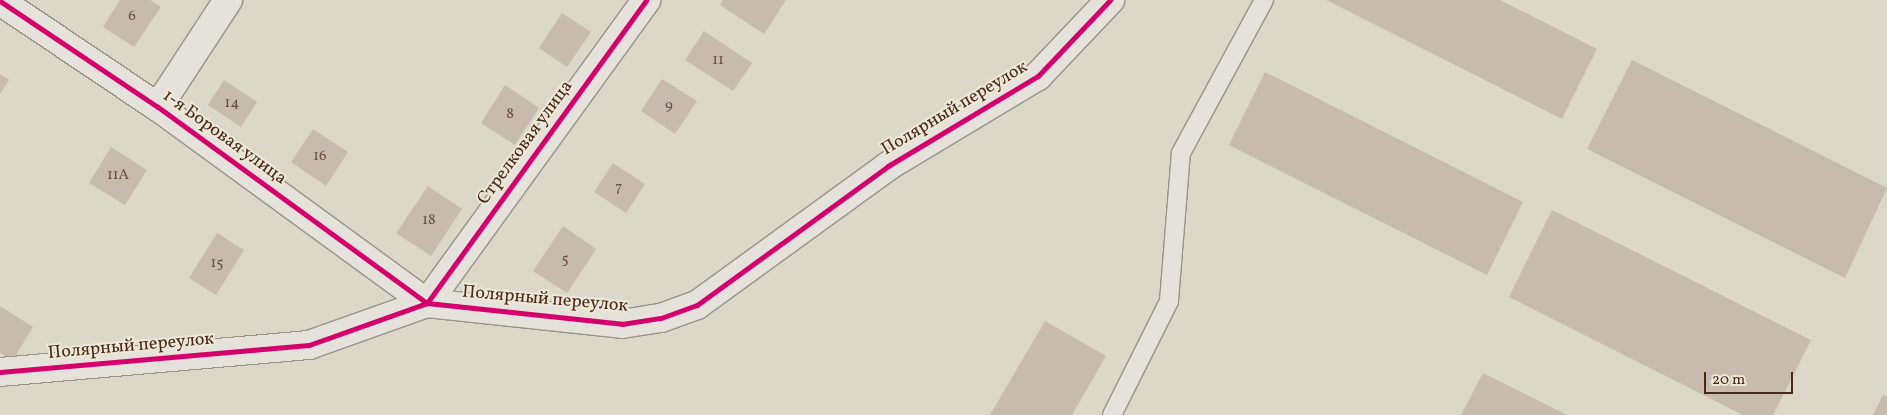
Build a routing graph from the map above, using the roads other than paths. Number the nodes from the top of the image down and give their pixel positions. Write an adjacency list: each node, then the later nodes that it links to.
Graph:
1 (228, 0): 6 (street)
2 (646, 0): 7 (street, Стрелковая улица)
3 (1110, 0): 7 (street, Полярный переулок)
4 (1264, 0): 9 (lane)
5 (0, 1): 6 (street, 1-я Боровая улица)
6 (158, 107): 7 (street, 1-я Боровая улица)
7 (427, 303): 8 (street, Полярный переулок)
8 (0, 372)
9 (1112, 415)

